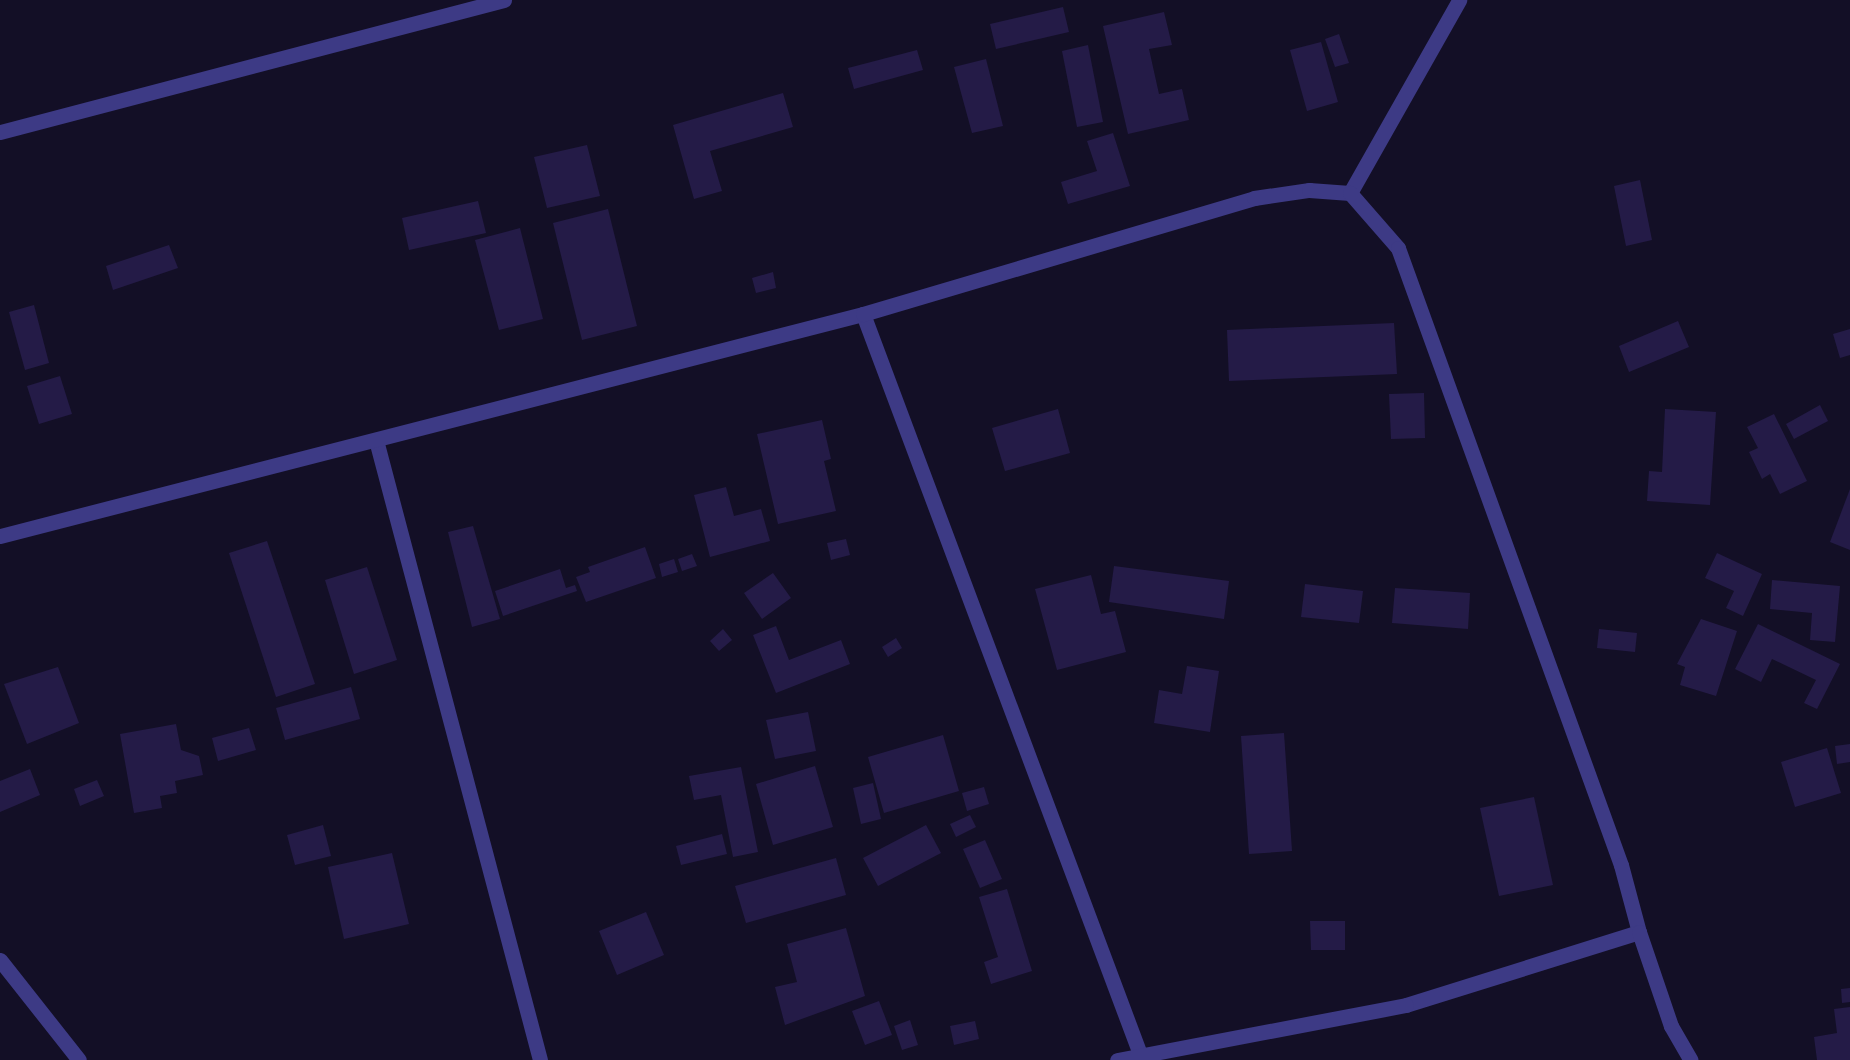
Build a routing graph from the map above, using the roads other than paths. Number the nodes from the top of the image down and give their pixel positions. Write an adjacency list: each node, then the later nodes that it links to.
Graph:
1 (504, 0): 3 (street)
2 (1459, 0): 4 (street)
3 (0, 132)
4 (1350, 193): 5 (street); 8 (street)
5 (863, 314): 6 (street); 10 (street)
6 (376, 440): 7 (street); 12 (street)
7 (0, 536)
8 (1639, 932): 10 (street); 14 (street)
9 (0, 960): 11 (street)
10 (1140, 1054): 13 (street)
11 (79, 1060)
12 (540, 1060)
13 (1117, 1060)
14 (1691, 1060)

